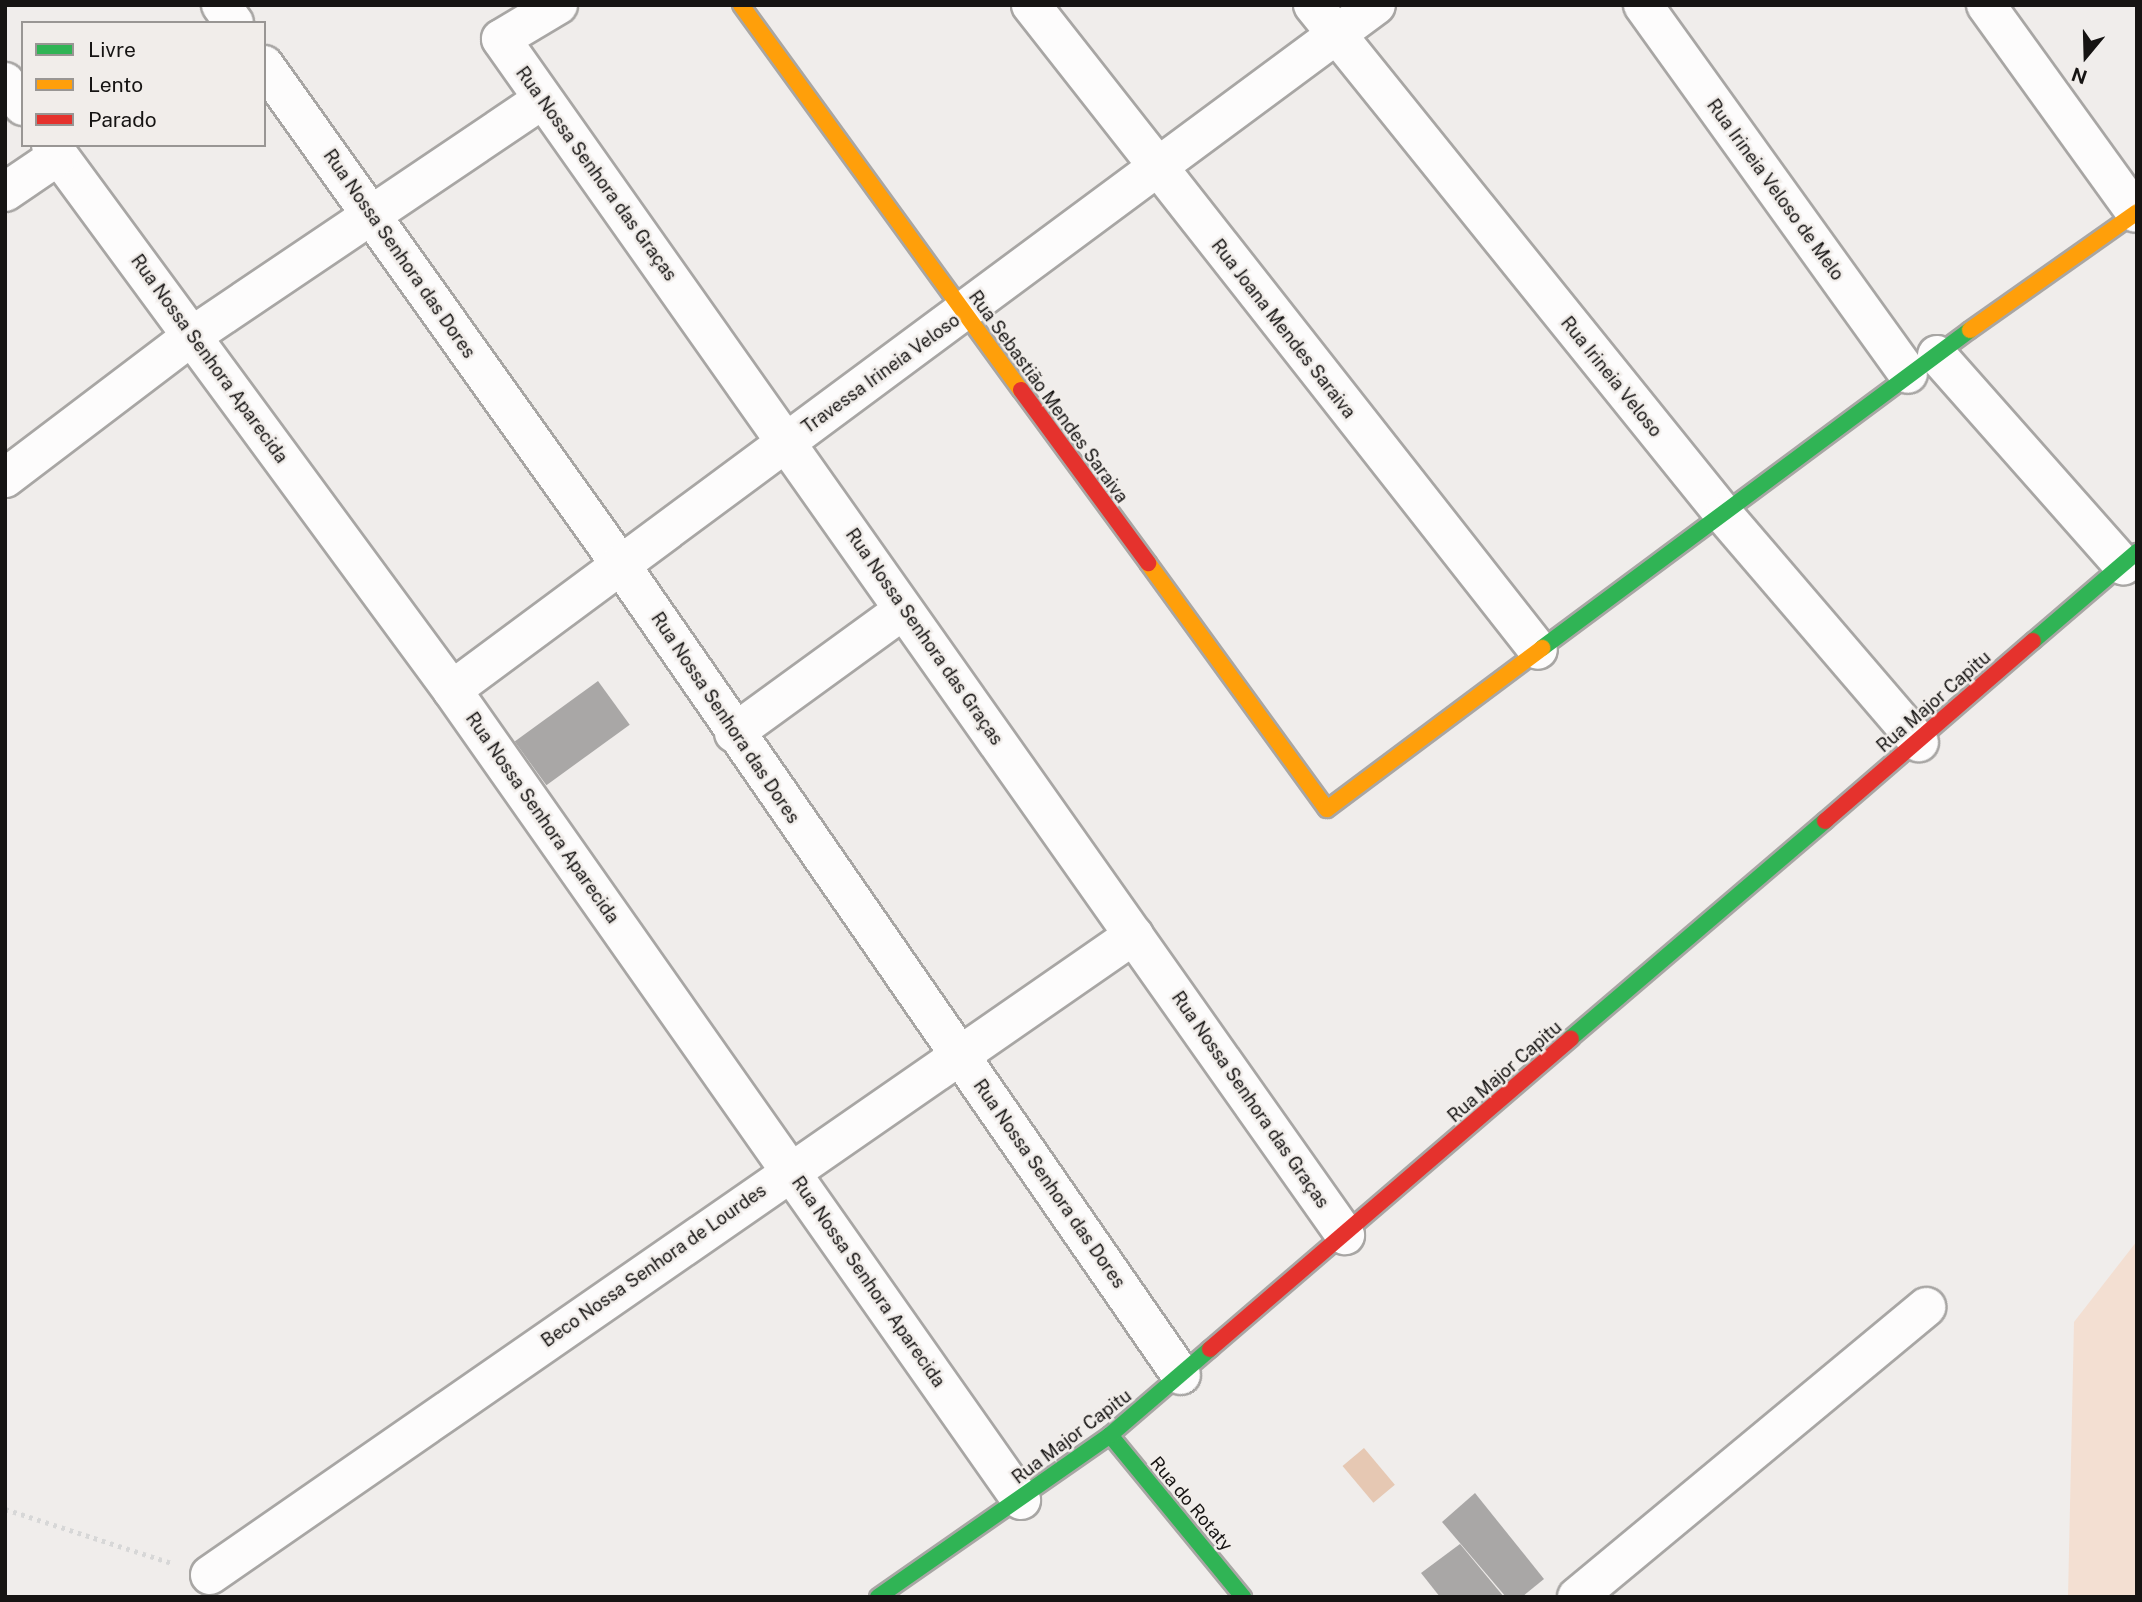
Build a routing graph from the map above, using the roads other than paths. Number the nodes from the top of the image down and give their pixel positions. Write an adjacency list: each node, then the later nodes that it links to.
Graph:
1 (221, 5): 9 (street)
2 (558, 5): 13 (street, Rua Nossa Senhora das Graças)
3 (741, 5): 20 (street, Rua Sebastião Mendes Saraiva)
4 (1031, 5): 16 (street, Rua Joana Mendes Saraiva)
5 (1313, 5): 10 (street, Rua Irineia Veloso)
6 (1376, 5): 10 (street, Travessa Irineia Veloso)
7 (1643, 5): 22 (street, Rua Irineia Veloso de Melo)
8 (1986, 5): 18 (street)
9 (233, 21)
10 (1335, 37): 16 (street, Travessa Irineia Veloso); 25 (street, Rua Irineia Veloso)
11 (266, 68): 19 (street, Rua Nossa Senhora das Dores)
12 (5, 82): 14 (street)
13 (541, 101): 19 (street); 23 (street, Rua Nossa Senhora das Graças)
14 (21, 103)
15 (54, 151): 17 (street); 21 (street, Rua Nossa Senhora Aparecida)
16 (1156, 170): 20 (street, Travessa Irineia Veloso); 29 (street, Rua Joana Mendes Saraiva)
17 (5, 192)
18 (2136, 213): 22 (street)
19 (372, 216): 21 (street); 27 (street, Rua Nossa Senhora das Dores)
20 (964, 314): 23 (street, Travessa Irineia Veloso); 29 (street, Rua Sebastião Mendes Saraiva)
21 (192, 336): 24 (street); 30 (street, Rua Nossa Senhora Aparecida)
22 (1922, 364): 25 (street); 26 (street, Rua Irineia Veloso de Melo)
23 (789, 441): 27 (street, Travessa Irineia Veloso); 28 (street, Rua Nossa Senhora das Graças)
24 (5, 478)
25 (1725, 516): 29 (street); 32 (street, Rua Irineia Veloso)
26 (2130, 558): 32 (street, Rua Major Capitu)
27 (620, 564): 30 (street, Travessa Irineia Veloso); 31 (street, Rua Nossa Senhora das Dores)
28 (903, 611): 31 (street); 33 (street, Rua Nossa Senhora das Graças)
29 (1538, 650)
30 (452, 690): 35 (street, Rua Nossa Senhora Aparecida)
31 (734, 733): 34 (street, Rua Nossa Senhora das Dores)
32 (1919, 742): 36 (street, Rua Major Capitu)
33 (1135, 935): 34 (street, Beco Nossa Senhora de Lourdes); 36 (street, Rua Nossa Senhora das Graças)
34 (959, 1054): 35 (street, Beco Nossa Senhora de Lourdes); 38 (street, Rua Nossa Senhora das Dores)
35 (790, 1172): 40 (street, Rua Nossa Senhora Aparecida); 41 (street, Beco Nossa Senhora de Lourdes)
36 (1345, 1235): 38 (street, Rua Major Capitu)
37 (1926, 1307): 44 (street)
38 (1181, 1375): 39 (street, Rua Major Capitu)
39 (1110, 1435): 40 (street, Rua Major Capitu); 43 (street, Rua do Rotaty)
40 (1021, 1500): 42 (street, Rua Major Capitu)
41 (210, 1575)
42 (878, 1597)
43 (1243, 1597)
44 (1577, 1597)

